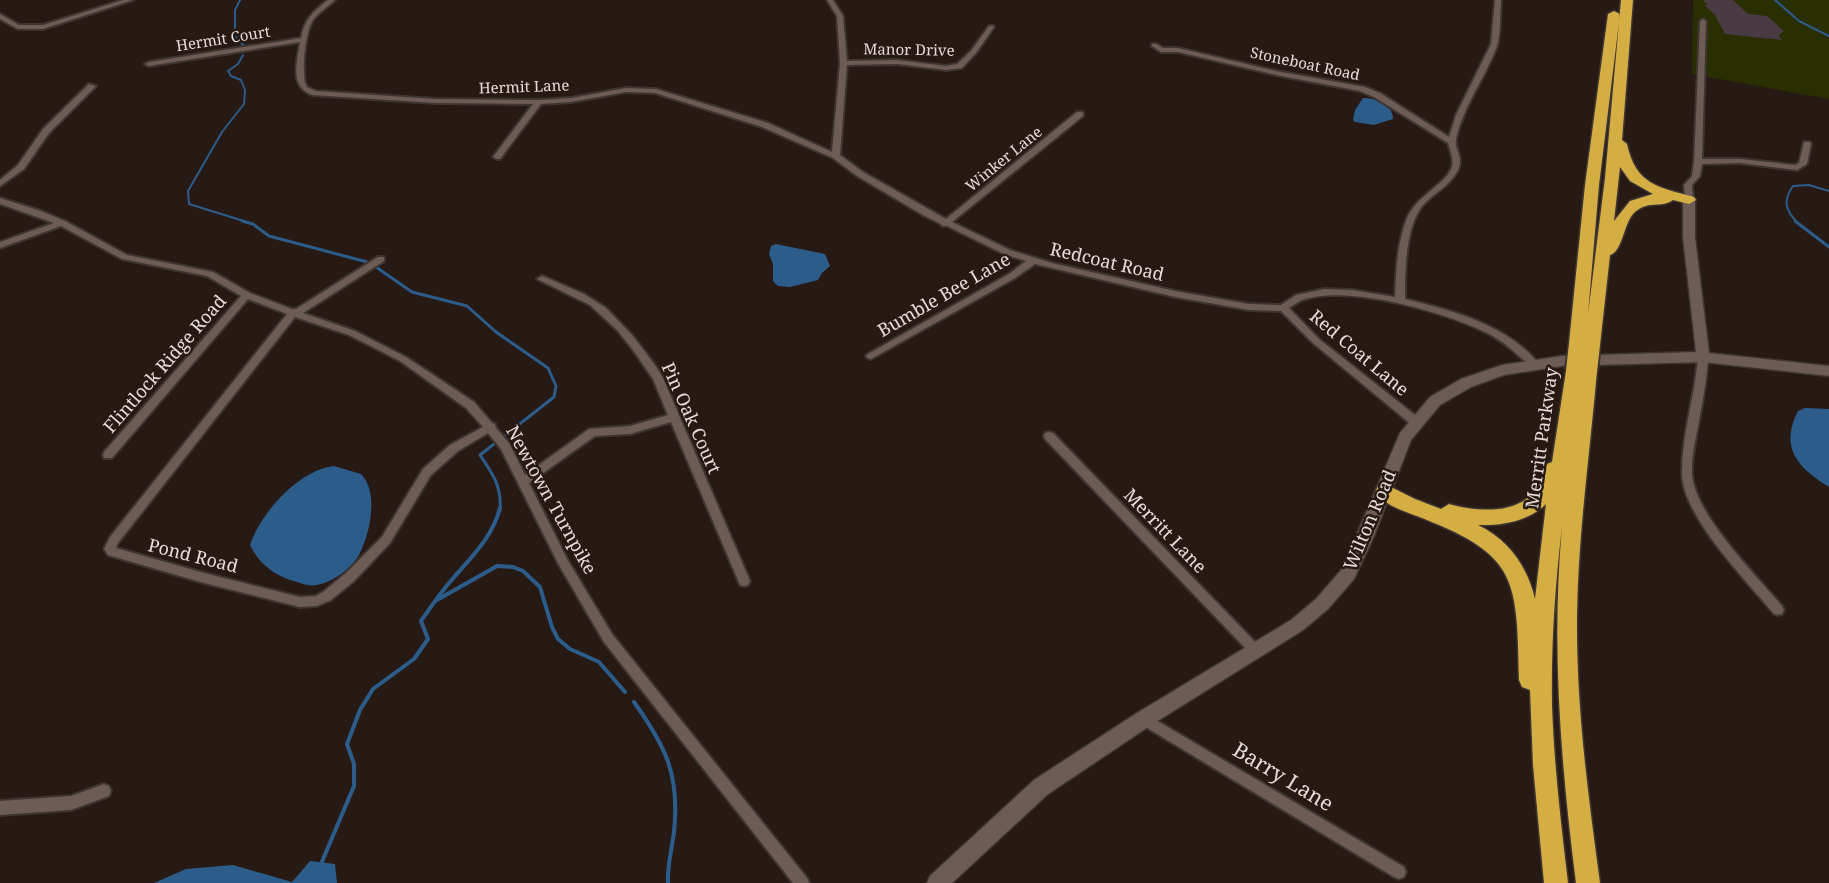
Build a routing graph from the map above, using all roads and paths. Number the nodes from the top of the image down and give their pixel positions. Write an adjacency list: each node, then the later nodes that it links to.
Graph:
1 (130, 0): 7 (street)
2 (332, 0): 10 (street, Hermit Lane)
3 (830, 0): 12 (street)
4 (1498, 0): 18 (street)
5 (1616, 0): 39 (highway, Merritt Parkway)
6 (1627, 0): 14 (highway, Merritt Parkway)
7 (0, 16)
8 (1703, 21): 22 (street)
9 (991, 27): 12 (street, Manor Drive)
10 (302, 40): 13 (street, Hermit Court); 16 (street, Hermit Lane)
11 (1178, 50): 18 (street, Stoneboat Road)
12 (843, 63): 20 (street)
13 (149, 64)
14 (1620, 83): 25 (highway); 32 (highway, Merritt Parkway)
15 (92, 86): 23 (street)
16 (539, 102): 20 (street, Hermit Lane); 21 (street)
17 (1080, 114): 27 (street, Winker Lane)
18 (1451, 142): 34 (street)
19 (1807, 144): 22 (street)
20 (836, 156): 27 (street, Redcoat Road)
21 (497, 157)
22 (1698, 162): 25 (street)
23 (0, 184)
24 (0, 201): 26 (street, Newtown Turnpike)
25 (1688, 202): 32 (highway); 38 (main road)
26 (62, 223): 28 (street); 33 (street, Newtown Turnpike)
27 (945, 224): 30 (street, Redcoat Road)
28 (0, 245)
29 (381, 259): 36 (street)
30 (1033, 261): 35 (street, Redcoat Road); 37 (street, Bumble Bee Lane)
31 (542, 279): 43 (street, Pin Oak Court)
32 (1599, 286): 39 (highway, Merritt Parkway)
33 (247, 295): 36 (street, Newtown Turnpike); 47 (street, Flintlock Ridge Road)
34 (1400, 300): 35 (street, Redcoat Road); 40 (street, Redcoat Road)
35 (1283, 308): 44 (street, Red Coat Lane)
36 (296, 313): 45 (street, Newtown Turnpike); 45 (street, Pond Road)
37 (871, 356)
38 (1703, 357): 40 (main road, Wilton Road); 41 (main road, Wilton Road); 51 (street)
39 (1582, 362): 42 (highway, Merritt Parkway); 60 (highway, Merritt Parkway)
40 (1534, 364): 44 (main road, Wilton Road)
41 (1829, 371)
42 (1568, 414): 49 (highway); 59 (highway, Merritt Parkway)
43 (674, 417): 48 (street); 50 (street, Pin Oak Court)
44 (1416, 422): 49 (main road, Wilton Road)
45 (496, 434): 48 (street, Newtown Turnpike)
46 (1049, 436): 52 (street, Merritt Lane)
47 (108, 455)
48 (524, 481): 57 (street, Newtown Turnpike)
49 (1385, 491): 52 (main road, Wilton Road); 59 (highway)
50 (744, 581)
51 (1778, 610)
52 (1255, 650): 53 (main road, Wilton Road)
53 (1144, 718): 56 (street, Barry Lane); 58 (main road, Wilton Road)
54 (104, 791): 55 (street)
55 (0, 808)
56 (1399, 872)
57 (802, 883)
58 (937, 883)
59 (1556, 883)
60 (1588, 883)

